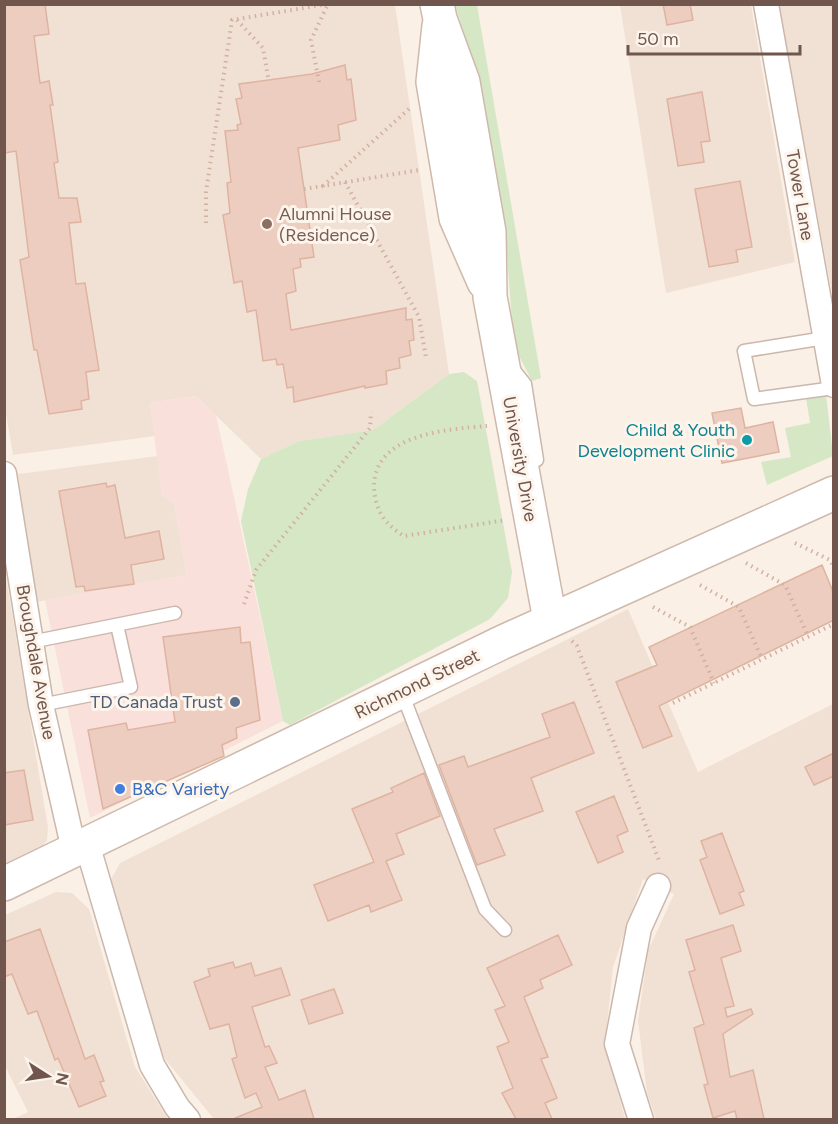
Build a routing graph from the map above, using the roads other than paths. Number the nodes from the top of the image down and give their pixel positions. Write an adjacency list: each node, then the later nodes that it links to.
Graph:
1 (766, 4): 3 (street, Tower Lane)
2 (438, 12): 4 (main road, University Drive)
3 (825, 338): 5 (street, Tower Lane); 5 (lane)
4 (501, 353): 8 (main road, University Drive); 8 (lane)
5 (834, 387)
6 (4, 474): 12 (street, Broughdale Avenue)
7 (834, 493): 10 (main road, Richmond Street)
8 (531, 518): 10 (main road, University Drive)
9 (175, 613): 11 (lane)
10 (550, 620): 13 (main road, Richmond Street)
11 (117, 625): 12 (lane); 14 (lane)
12 (31, 642): 14 (street, Broughdale Avenue)
13 (401, 692): 15 (main road, Richmond Street); 18 (lane)
14 (41, 705): 15 (street, Broughdale Avenue)
15 (81, 847): 16 (main road, Richmond Street); 19 (street, Broughdale Avenue)
16 (4, 884)
17 (658, 886): 20 (street)
18 (505, 930)
19 (188, 1119)
20 (641, 1119)

